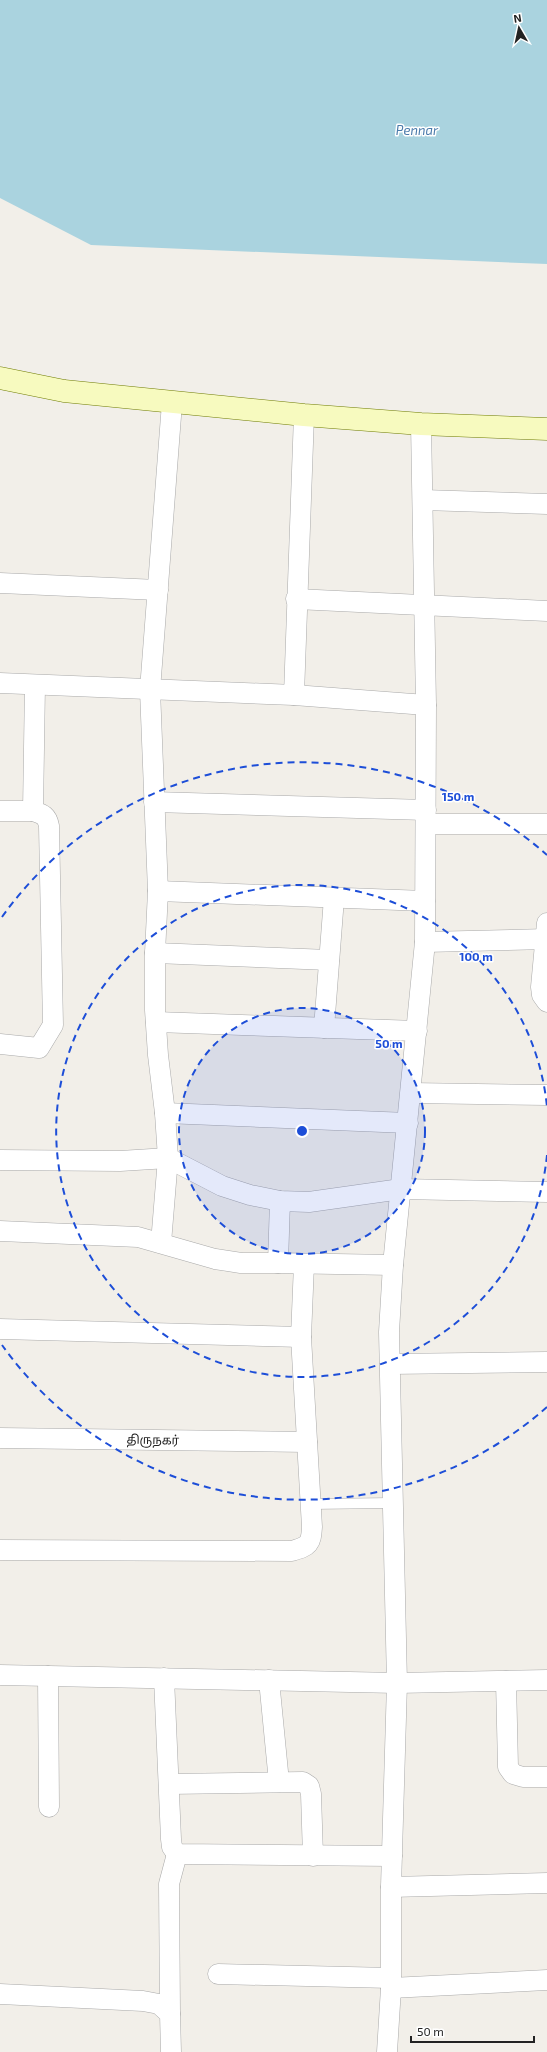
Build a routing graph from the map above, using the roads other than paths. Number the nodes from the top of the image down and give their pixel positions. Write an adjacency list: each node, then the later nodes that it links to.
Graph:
1 (0, 378): 2 (main road)
2 (172, 402): 3 (main road); 9 (street)
3 (304, 415): 4 (main road); 10 (street)
4 (421, 424): 5 (main road); 6 (street)
5 (547, 429)
6 (423, 500): 7 (street); 11 (street)
7 (547, 504)
8 (0, 583): 9 (street)
9 (158, 590): 15 (street)
10 (296, 599): 11 (street); 16 (street)
11 (425, 605): 12 (street); 17 (street)
12 (547, 611)
13 (0, 684): 14 (street)
14 (35, 685): 15 (street); 20 (street)
15 (150, 690): 16 (street); 18 (street)
16 (294, 695): 17 (street)
17 (426, 705): 21 (street)
18 (154, 802): 21 (street); 23 (street)
19 (0, 811): 20 (street)
20 (33, 811): 34 (street)
21 (426, 817): 22 (street); 25 (street)
22 (547, 824)
23 (158, 890): 24 (street); 28 (street)
24 (334, 898): 25 (street); 29 (street)
25 (425, 901): 27 (street)
26 (547, 934): 27 (street); 30 (street)
27 (425, 942): 33 (street)
28 (155, 953): 29 (street); 31 (street)
29 (329, 960): 32 (street)
30 (547, 1002)
31 (156, 1022): 32 (street); 37 (street)
32 (324, 1028): 33 (street)
33 (417, 1031): 35 (street)
34 (0, 1044)
35 (411, 1093): 36 (street); 38 (street)
36 (547, 1095)
37 (165, 1113): 38 (street); 39 (street)
38 (408, 1123): 41 (street)
39 (168, 1158): 40 (street); 43 (street); 45 (street)
40 (0, 1160)
41 (401, 1189): 42 (street); 43 (street); 48 (street)
42 (547, 1192)
43 (280, 1201): 46 (street)
44 (0, 1231): 45 (street)
45 (161, 1244): 46 (street)
46 (278, 1264): 47 (street)
47 (304, 1264): 48 (street); 50 (street)
48 (393, 1265): 52 (street)
49 (0, 1329): 50 (street)
50 (301, 1337): 54 (street)
51 (547, 1362): 52 (street)
52 (390, 1364): 55 (street)
53 (0, 1438): 54 (street, திருநகர்)
54 (307, 1442): 56 (street)
55 (392, 1503): 56 (lane); 64 (street)
56 (310, 1504): 57 (street)
57 (0, 1550)
58 (0, 1675): 59 (street)
59 (48, 1676): 60 (street); 68 (street)
60 (164, 1678): 61 (street); 67 (street)
61 (268, 1680): 64 (street); 66 (street)
62 (547, 1680): 63 (street)
63 (506, 1681): 64 (street); 65 (street)
64 (397, 1683): 71 (street)
65 (547, 1776)
66 (279, 1782): 67 (street); 70 (street)
67 (168, 1784): 69 (street)
68 (49, 1807)
69 (178, 1854): 70 (street); 78 (street)
70 (313, 1856): 71 (street)
71 (392, 1856): 73 (street)
72 (547, 1883): 73 (street)
73 (391, 1887): 76 (street)
74 (218, 1974): 76 (street)
75 (547, 1980): 76 (street)
76 (391, 1983): 80 (street)
77 (0, 1994): 78 (street)
78 (170, 2014): 79 (street)
79 (171, 2052)
80 (387, 2052)

